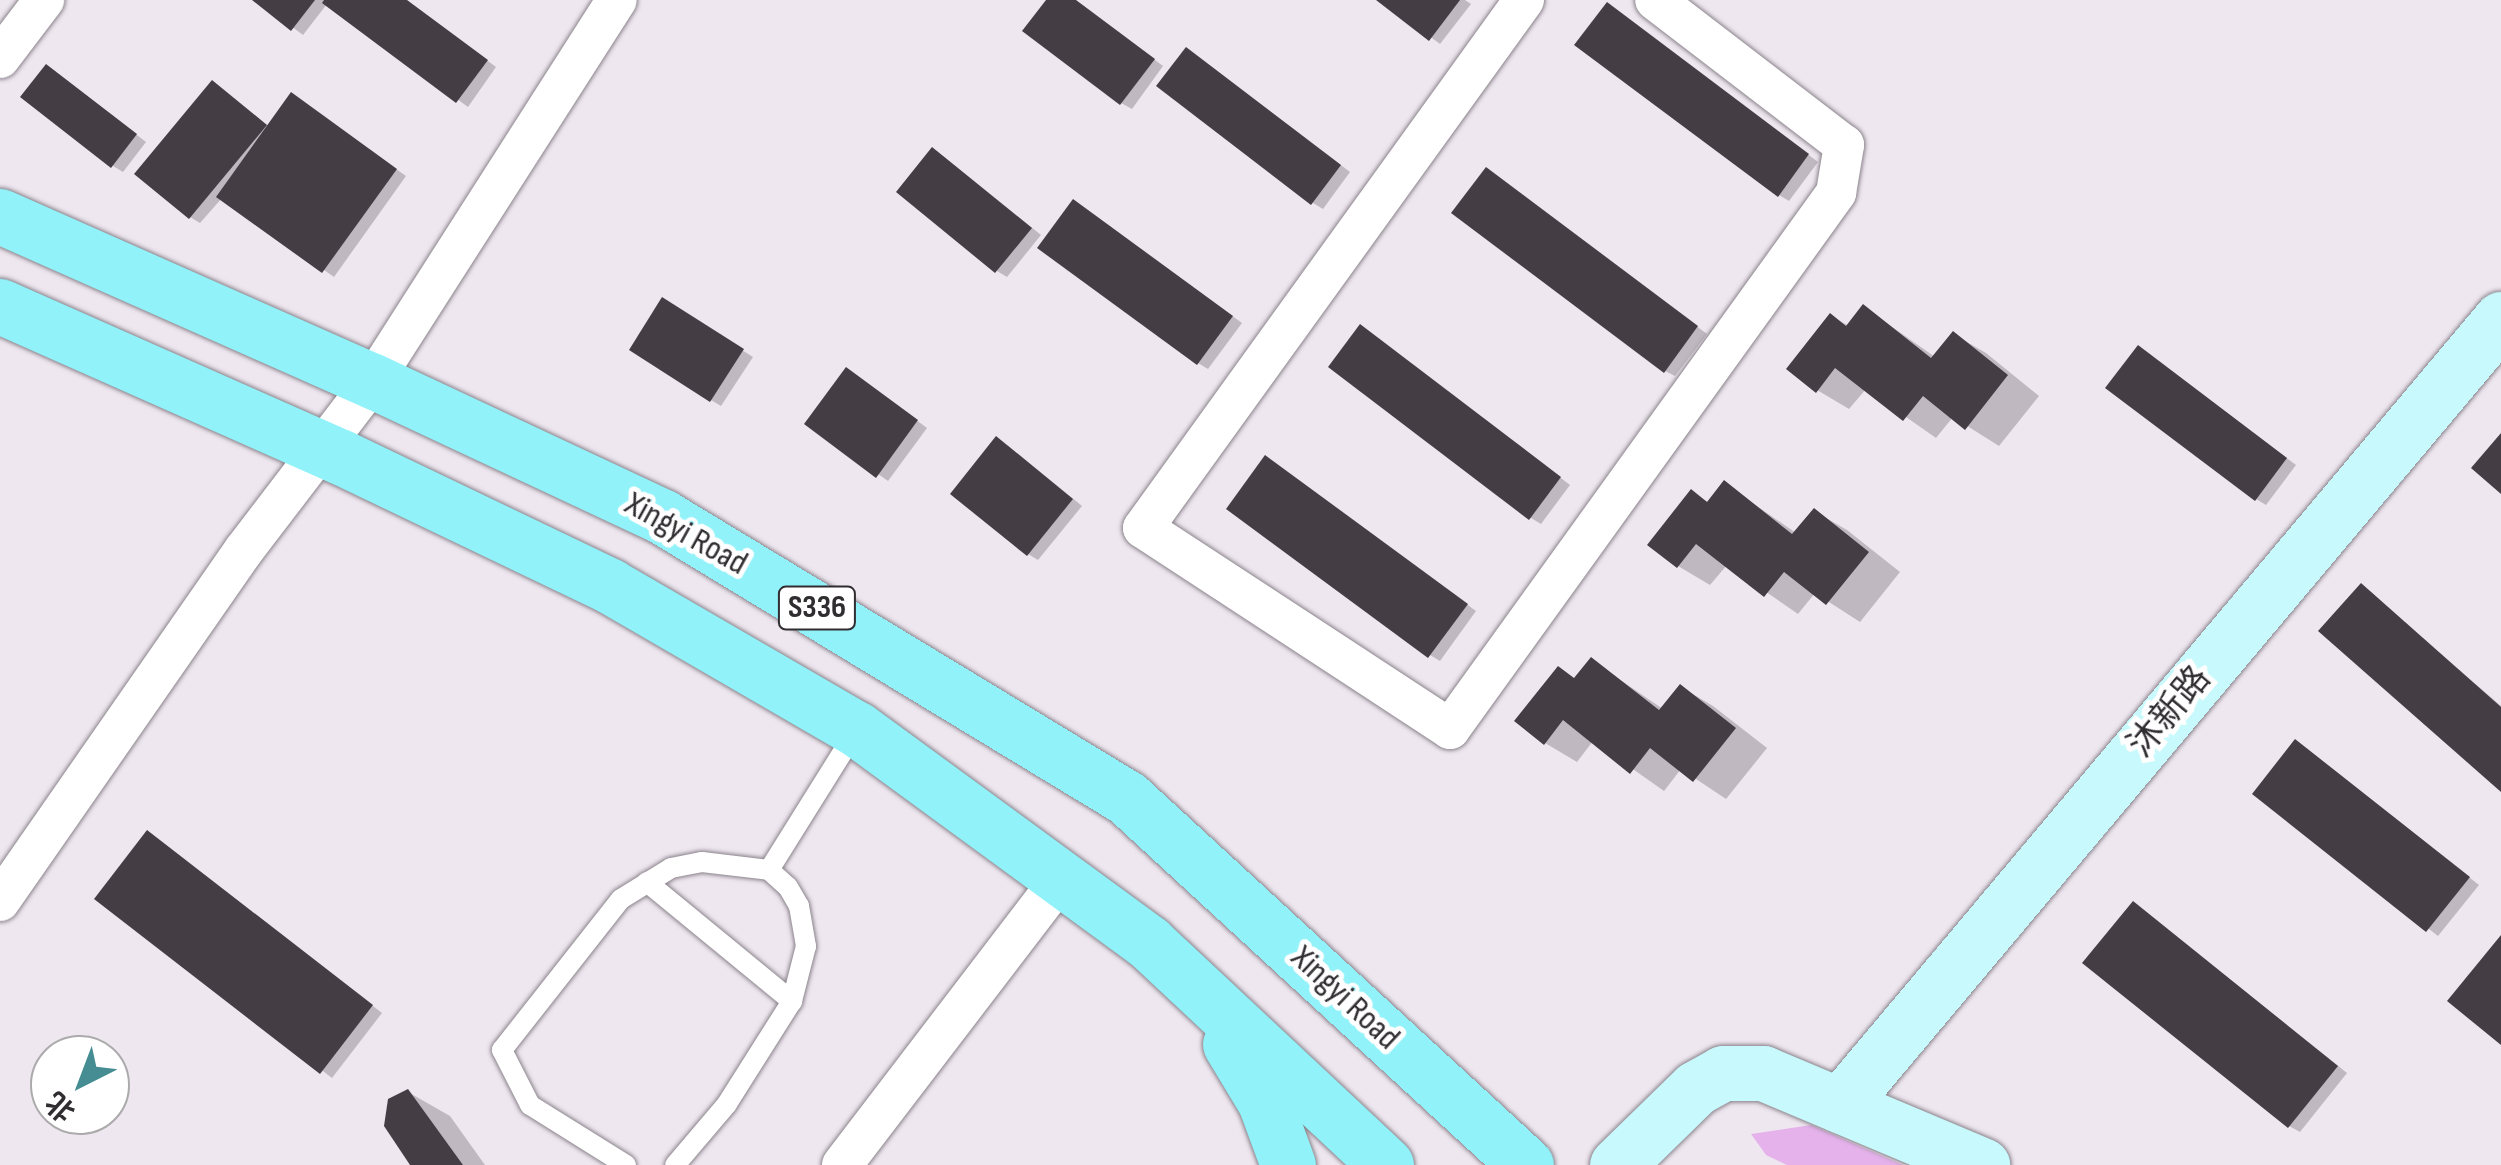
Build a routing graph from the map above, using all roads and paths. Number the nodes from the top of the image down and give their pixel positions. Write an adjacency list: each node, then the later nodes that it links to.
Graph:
1 (44, 0): 5 (street)
2 (617, 0): 9 (street)
3 (1524, 0): 4 (street)
4 (1655, 0)
5 (0, 58)
6 (0, 216): 9 (main road, Xingyi Road / S336)
7 (0, 306): 10 (main road, S336)
8 (2501, 318): 18 (street, 沐新路)
9 (373, 381): 10 (street); 24 (main road, Xingyi Road / S336)
10 (320, 448): 11 (main road, S336); 15 (street)
11 (857, 729): 12 (lane); 13 (main road, S336)
12 (769, 870): 14 (lane); 17 (lane)
13 (1061, 879): 16 (main road, S336); 21 (street)
14 (647, 882): 17 (lane); 19 (lane)
15 (0, 902)
16 (1194, 986): 22 (main road); 23 (main road, S336)
17 (792, 1000): 20 (lane)
18 (1840, 1105): 25 (street); 26 (street)
19 (626, 1165)
20 (675, 1165)
21 (842, 1165)
22 (1288, 1165)
23 (1386, 1165)
24 (1526, 1165)
25 (1617, 1165)
26 (1982, 1165)

